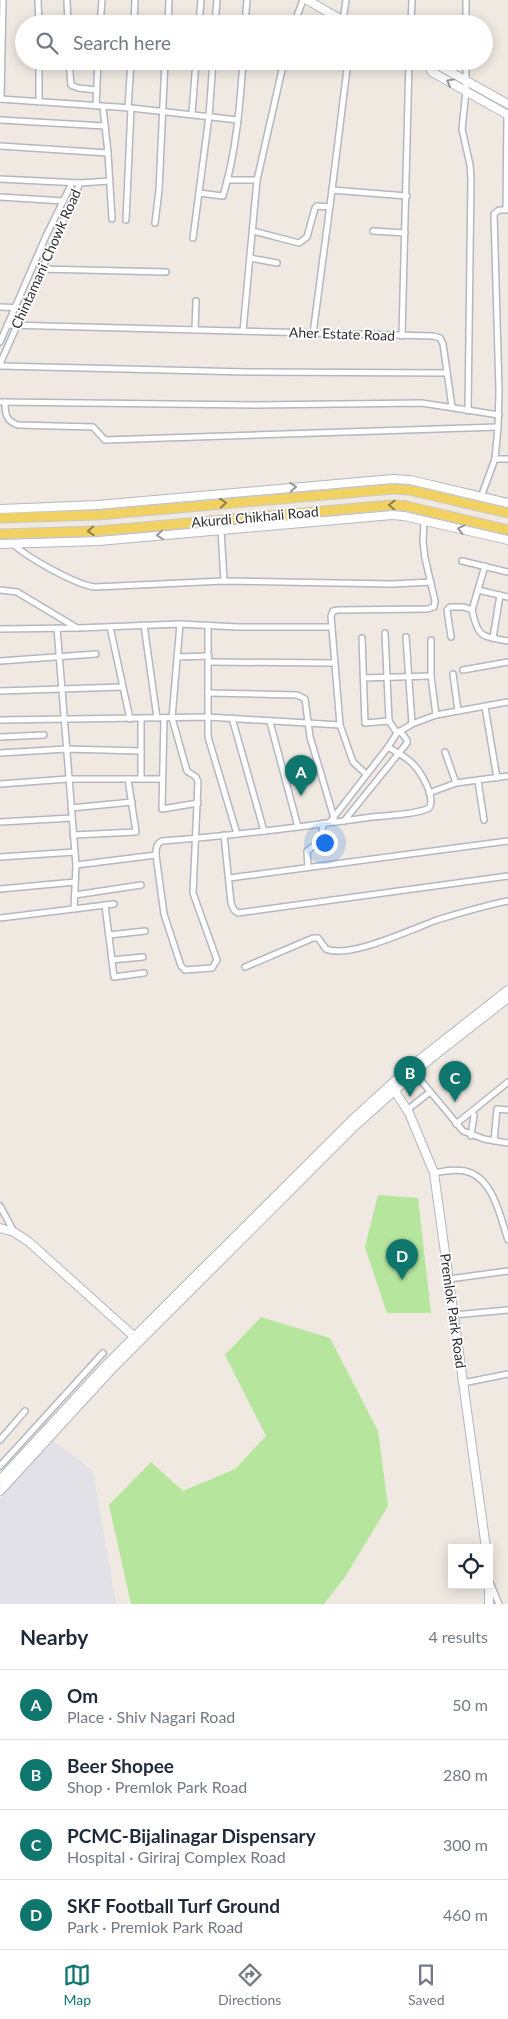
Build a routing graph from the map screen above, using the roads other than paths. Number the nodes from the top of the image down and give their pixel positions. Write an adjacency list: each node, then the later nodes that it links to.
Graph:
1 (3, 0): 45 (street)
2 (38, 0): 15 (street)
3 (67, 0): 16 (street)
4 (102, 0): 17 (street)
5 (136, 0): 18 (street)
6 (169, 0): 19 (street)
7 (201, 0): 20 (street)
8 (217, 0): 21 (street)
9 (247, 0): 22 (street)
10 (303, 0): 23 (street)
11 (307, 0): 24 (street)
12 (346, 0): 25 (street)
13 (412, 0): 26 (street)
14 (466, 0): 27 (street)
15 (39, 15)
16 (68, 15)
17 (101, 15)
18 (135, 15)
19 (168, 15)
20 (200, 15)
21 (216, 15)
22 (246, 15)
23 (297, 15)
24 (334, 15)
25 (346, 15)
26 (411, 15)
27 (466, 15)
28 (39, 70): 46 (street)
29 (69, 70): 43 (street)
30 (97, 70): 43 (street)
31 (131, 70): 50 (street)
32 (165, 70): 51 (street)
33 (195, 70): 52 (street)
34 (212, 70): 54 (street)
35 (242, 70): 56 (street)
36 (282, 70): 62 (street)
37 (347, 70): 66 (street)
38 (409, 70): 68 (street, Aher Estate Road)
39 (431, 70): 44 (street, one-way to 39)
40 (446, 70): 42 (street)
41 (466, 70): 42 (street)
42 (465, 81): 44 (street); 47 (street)
43 (96, 90): 48 (street)
44 (466, 91): 53 (street); 98 (street)
45 (0, 99): 46 (street)
46 (39, 102): 48 (street)
47 (508, 104)
48 (96, 106): 49 (street)
49 (103, 107): 50 (street); 57 (street)
50 (130, 108): 51 (street); 73 (street)
51 (163, 111): 52 (street); 74 (street)
52 (192, 114): 54 (street)
53 (508, 115): 99 (street)
54 (209, 116): 56 (street); 67 (street)
55 (0, 120): 57 (street)
56 (238, 120): 61 (street)
57 (105, 126): 59 (street)
58 (0, 146): 59 (street)
59 (108, 153): 63 (street)
60 (0, 179): 64 (street)
61 (227, 180): 62 (street); 67 (street)
62 (257, 180): 76 (street)
63 (110, 181): 65 (street); 72 (street)
64 (72, 183): 65 (street); 70 (street, Chintamani Chowk Road)
65 (80, 183): 81 (street, Chintamani Chowk Road)
66 (332, 190): 68 (street); 71 (street)
67 (199, 193): 78 (street)
68 (407, 196): 77 (street, Aher Estate Road)
69 (0, 197): 70 (street)
70 (64, 201): 85 (street, Chintamani Chowk Road)
71 (330, 207): 76 (street); 91 (street)
72 (112, 219)
73 (126, 220)
74 (156, 223)
75 (373, 231): 77 (street)
76 (253, 232): 79 (street)
77 (406, 232): 92 (street, Aher Estate Road)
78 (193, 238)
79 (250, 258): 80 (street); 90 (street)
80 (277, 263)
81 (41, 269): 82 (street); 86 (street, Chintamani Chowk Road)
82 (166, 272)
83 (196, 301): 89 (street)
84 (0, 307): 85 (street)
85 (15, 308): 86 (street); 87 (street, Chintamani Chowk Road)
86 (24, 308): 88 (street, Chintamani Chowk Road)
87 (7, 325): 88 (street, Aher Estate Road); 93 (street, Chintamani Chowk Road)
88 (16, 326): 89 (street, Aher Estate Road); 94 (street, Chintamani Chowk Road)
89 (195, 330): 90 (street, Aher Estate Road)
90 (243, 331): 91 (street, Aher Estate Road)
91 (313, 334): 92 (street, Aher Estate Road)
92 (402, 336): 95 (street)
93 (0, 342)
94 (0, 365): 95 (street)
95 (447, 373): 97 (street)
96 (2, 402): 97 (street); 100 (street)
97 (452, 407): 98 (street)
98 (468, 411): 99 (street)
99 (499, 415): 100 (street)
100 (498, 427): 101 (street)
101 (495, 459): 102 (street); 103 (street)
102 (508, 459)
103 (481, 497): 104 (street); 105 (street, one-way to 103)
104 (508, 503)
105 (0, 509)
106 (508, 513): 107 (main road, Akurdi Chikhali Road, one-way to 106)
107 (0, 518)
108 (424, 520): 109 (street); 112 (street, one-way to 108); 119 (street)
109 (221, 530): 113 (street, one-way to 113); 118 (street)
110 (508, 530): 111 (main road, Akurdi Chikhali Road, one-way to 111)
111 (0, 534)
112 (508, 540)
113 (12, 543): 114 (street); 118 (street)
114 (0, 544)
115 (462, 561): 116 (street)
116 (485, 566): 117 (street); 121 (street)
117 (508, 572)
118 (224, 582): 119 (street)
119 (431, 582): 129 (street)
120 (0, 590): 131 (street)
121 (478, 590): 122 (street); 124 (street)
122 (500, 595): 123 (street); 137 (street)
123 (508, 597)
124 (472, 610): 135 (street); 137 (street)
125 (180, 624): 126 (street); 127 (street); 142 (street)
126 (144, 625): 128 (street); 162 (street)
127 (208, 626): 129 (street); 143 (street)
128 (110, 627): 131 (street); 153 (street)
129 (331, 627): 146 (street)
130 (57, 628): 131 (street); 132 (street); 141 (street)
131 (78, 628)
132 (0, 629)
133 (385, 633): 152 (street)
134 (406, 637): 150 (street)
135 (451, 637)
136 (362, 638): 151 (street)
137 (493, 638): 139 (street)
138 (431, 640): 149 (street)
139 (508, 640)
140 (96, 654): 141 (street)
141 (60, 656): 144 (street); 154 (street)
142 (178, 657): 143 (street); 164 (street)
143 (209, 659): 146 (street); 156 (street)
144 (0, 660)
145 (508, 662): 147 (street)
146 (334, 663): 174 (street)
147 (463, 670)
148 (453, 674): 159 (street)
149 (431, 676): 150 (street); 160 (street)
150 (408, 677): 152 (street); 173 (street)
151 (364, 678): 152 (street); 170 (street)
152 (388, 678): 170 (street)
153 (122, 687): 154 (street); 166 (street)
154 (62, 688): 155 (street); 169 (street)
155 (0, 691)
156 (208, 693): 161 (street); 172 (street)
157 (508, 702): 158 (street)
158 (485, 706): 159 (street); 188 (street)
159 (458, 711): 160 (street)
160 (436, 715): 173 (street)
161 (208, 717): 164 (street); 165 (street); 206 (street)
162 (158, 718): 163 (street); 167 (street)
163 (164, 718): 164 (street); 190 (street)
164 (172, 718): 196 (street)
165 (232, 718): 171 (street); 205 (street)
166 (130, 719): 167 (street); 169 (street)
167 (141, 719): 180 (street)
168 (0, 720): 169 (street)
169 (64, 720): 179 (street)
170 (389, 721): 175 (street)
171 (270, 722): 172 (street); 204 (street)
172 (308, 724): 174 (street); 199 (street)
173 (412, 724): 175 (street)
174 (340, 725): 184 (street)
175 (398, 732): 178 (street); 183 (street)
176 (44, 735): 177 (street)
177 (0, 737)
178 (388, 747): 183 (street); 184 (street)
179 (66, 749): 180 (street); 182 (street); 189 (street)
180 (141, 751): 187 (street)
181 (445, 752): 192 (street)
182 (0, 753)
183 (398, 753): 194 (street); 201 (street)
184 (366, 774): 199 (street)
185 (508, 776): 188 (street)
186 (128, 778): 187 (street); 189 (street); 195 (street)
187 (141, 778): 190 (street)
188 (497, 778): 191 (street)
189 (68, 779): 193 (street); 197 (street)
190 (162, 779): 196 (street)
191 (478, 781): 192 (street); 200 (street)
192 (456, 783): 194 (street)
193 (0, 784)
194 (429, 793): 201 (street)
195 (132, 802): 197 (street); 207 (street)
196 (198, 803): 209 (street)
197 (71, 808): 198 (street)
198 (72, 818): 202 (street); 207 (street)
199 (332, 820): 201 (street); 203 (street)
200 (484, 820)
201 (344, 821)
202 (0, 822)
203 (323, 823): 204 (street); 215 (street)
204 (298, 826): 205 (street)
205 (264, 831): 206 (street)
206 (236, 834): 208 (street)
207 (73, 835): 211 (street)
208 (224, 835): 209 (street); 217 (street)
209 (196, 838): 212 (street); 212 (street)
210 (508, 842): 215 (street)
211 (75, 852): 213 (street); 214 (street)
212 (156, 855): 214 (street)
213 (0, 857)
214 (76, 865): 218 (street)
215 (308, 868): 217 (street)
216 (508, 876): 217 (street)
217 (229, 878)
218 (75, 882): 220 (street); 221 (street)
219 (140, 886): 221 (street)
220 (0, 889)
221 (75, 895): 225 (street)
222 (508, 901): 231 (street)
223 (114, 904): 224 (street)
224 (105, 906): 225 (street); 228 (street)
225 (74, 909): 226 (street)
226 (0, 918)
227 (145, 931): 228 (street)
228 (109, 935): 230 (street)
229 (143, 957): 230 (street)
230 (112, 960): 232 (street)
231 (245, 967)
232 (144, 973)
233 (508, 990): 235 (street)
234 (508, 998): 235 (street)
235 (413, 1070): 237 (street); 238 (street)
236 (508, 1082): 242 (street)
237 (393, 1088): 239 (street, Premlok Park Road); 255 (street)
238 (430, 1092): 239 (street); 242 (street)
239 (407, 1110): 246 (street, Premlok Park Road)
240 (508, 1110): 244 (street)
241 (474, 1115): 243 (street)
242 (456, 1124): 243 (street)
243 (472, 1136): 244 (street)
244 (494, 1141): 245 (street)
245 (508, 1143)
246 (434, 1173): 250 (street); 252 (street, Premlok Park Road)
247 (0, 1206): 249 (street)
248 (0, 1228): 249 (street)
249 (14, 1232): 255 (street)
250 (508, 1240)
251 (508, 1271): 252 (street)
252 (449, 1279): 254 (street, Premlok Park Road)
253 (508, 1310): 254 (street)
254 (454, 1315): 258 (street, Premlok Park Road)
255 (137, 1339): 262 (street); 263 (street)
256 (102, 1353): 261 (street)
257 (508, 1374): 258 (street)
258 (463, 1383): 264 (street, Premlok Park Road)
259 (25, 1411): 260 (street)
260 (0, 1440)
261 (0, 1466)
262 (0, 1480)
263 (0, 1491)
264 (485, 1544)
265 (489, 1589): 267 (street)
266 (493, 1589): 268 (street)
267 (488, 1604)
268 (499, 1604)

